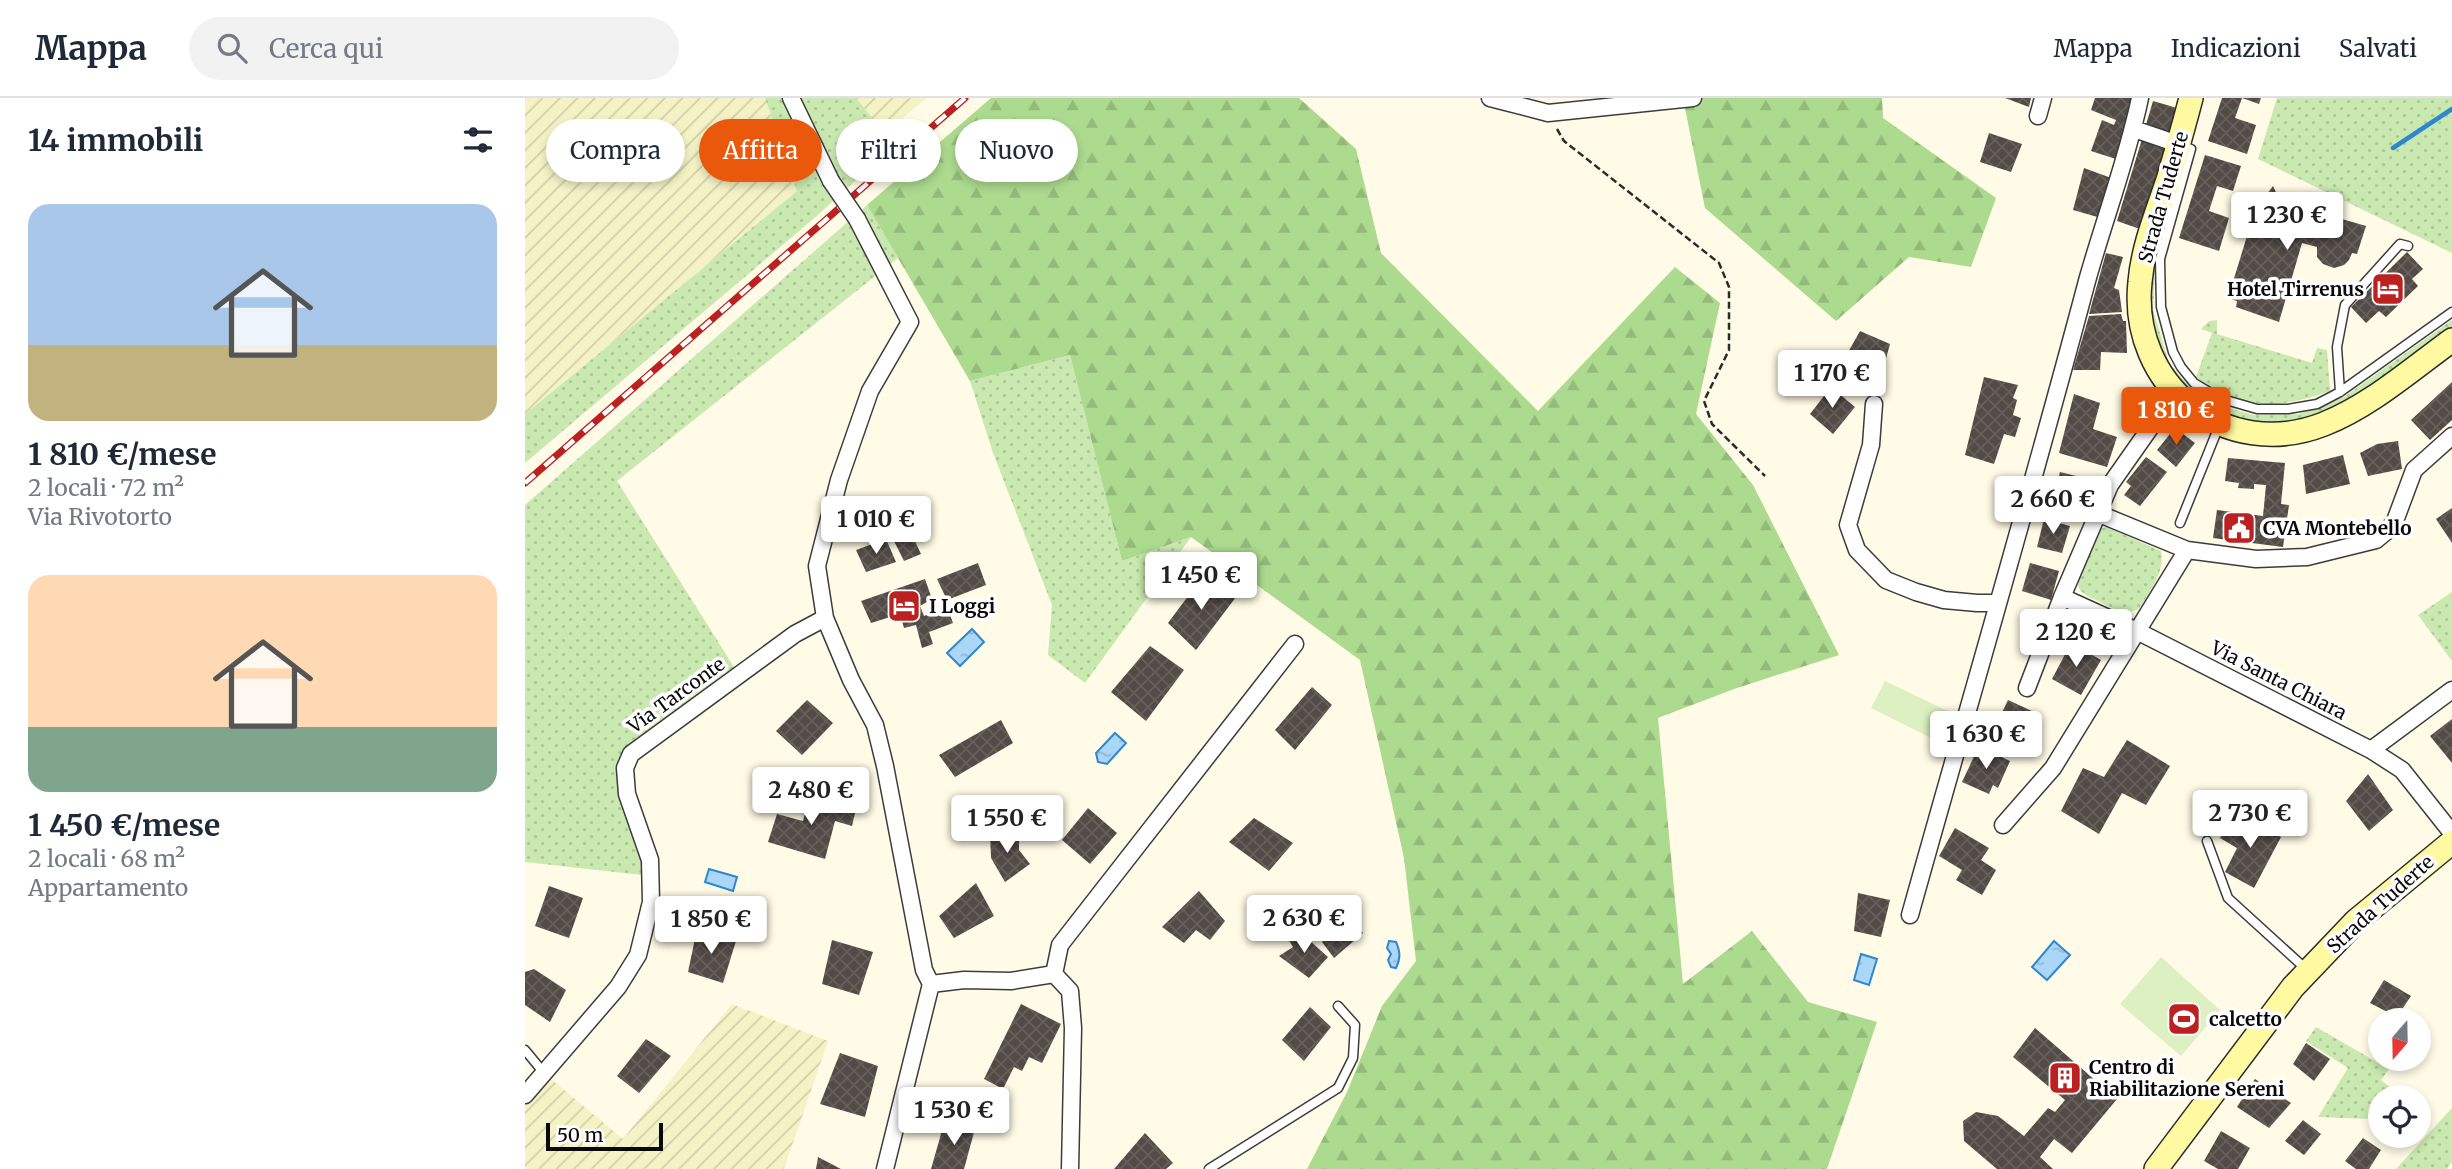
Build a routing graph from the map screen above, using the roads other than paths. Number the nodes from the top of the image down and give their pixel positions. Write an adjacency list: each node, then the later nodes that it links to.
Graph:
1 (790, 98): 24 (street, bridge)
2 (1490, 98): 3 (street)
3 (1693, 98)
4 (2043, 98): 7 (street)
5 (2140, 98): 8 (street)
6 (2186, 99): 9 (main road, Strada Tuderte)
7 (2038, 116)
8 (2134, 129): 9 (street); 23 (street)
9 (2178, 144): 11 (main road, Strada Tuderte)
10 (2408, 246): 14 (lane)
11 (2152, 256): 14 (lane); 15 (main road, Strada Tuderte)
12 (2452, 312): 14 (lane)
13 (2452, 340): 17 (main road, Strada Tuderte)
14 (2340, 392)
15 (2175, 394): 17 (main road, Strada Tuderte); 19 (street)
16 (1874, 404): 23 (street)
17 (2220, 424): 20 (lane)
18 (2451, 438): 21 (street)
19 (2097, 513): 21 (street); 22 (street)
20 (2180, 523)
21 (2187, 550): 25 (street)
22 (2062, 597): 25 (street, Via Santa Chiara); 27 (street)
23 (1998, 603): 34 (street)
24 (825, 618): 37 (street); 40 (street, Via Tarconte)
25 (2137, 631): 29 (street, Via Santa Chiara); 30 (street)
26 (1295, 644): 36 (street)
27 (2027, 688)
28 (2452, 690): 29 (street)
29 (2371, 751): 31 (street, Via Santa Chiara)
30 (2003, 825)
31 (2452, 833)
32 (2207, 841): 35 (lane)
33 (2452, 842): 35 (main road, Strada Tuderte)
34 (1910, 915)
35 (2308, 971): 45 (main road, Strada Tuderte)
36 (1055, 974): 37 (street); 43 (street)
37 (931, 984): 42 (street)
38 (1338, 1006): 44 (lane)
39 (525, 1050): 40 (lane)
40 (544, 1073): 41 (street, Via Tarconte)
41 (525, 1095)
42 (885, 1169)
43 (1070, 1169)
44 (1209, 1169)
45 (2155, 1169)

